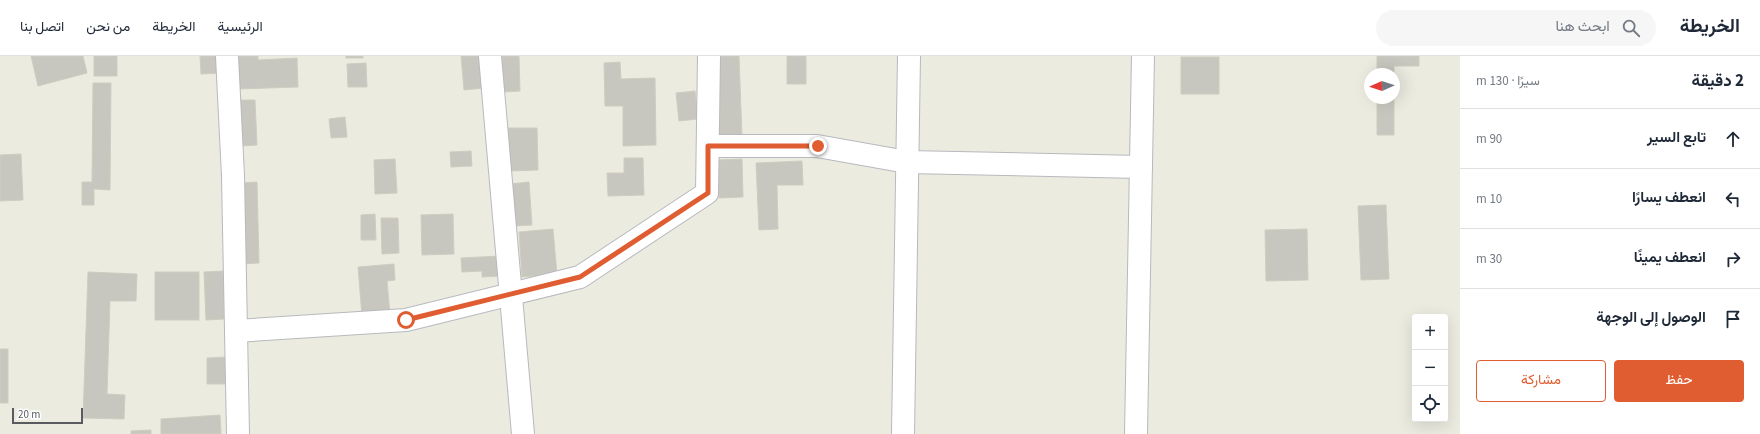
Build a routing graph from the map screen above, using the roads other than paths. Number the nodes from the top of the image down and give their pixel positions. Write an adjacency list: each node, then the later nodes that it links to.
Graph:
1 (228, 56): 10 (street)
2 (490, 56): 9 (street)
3 (709, 56): 6 (street)
4 (909, 56): 7 (street)
5 (1143, 56): 8 (street)
6 (708, 146): 7 (street); 9 (street)
7 (907, 162): 8 (street); 13 (street)
8 (1141, 167): 14 (street)
9 (511, 295): 10 (street); 12 (street)
10 (236, 331): 11 (street)
11 (238, 434)
12 (523, 434)
13 (903, 434)
14 (1136, 434)

